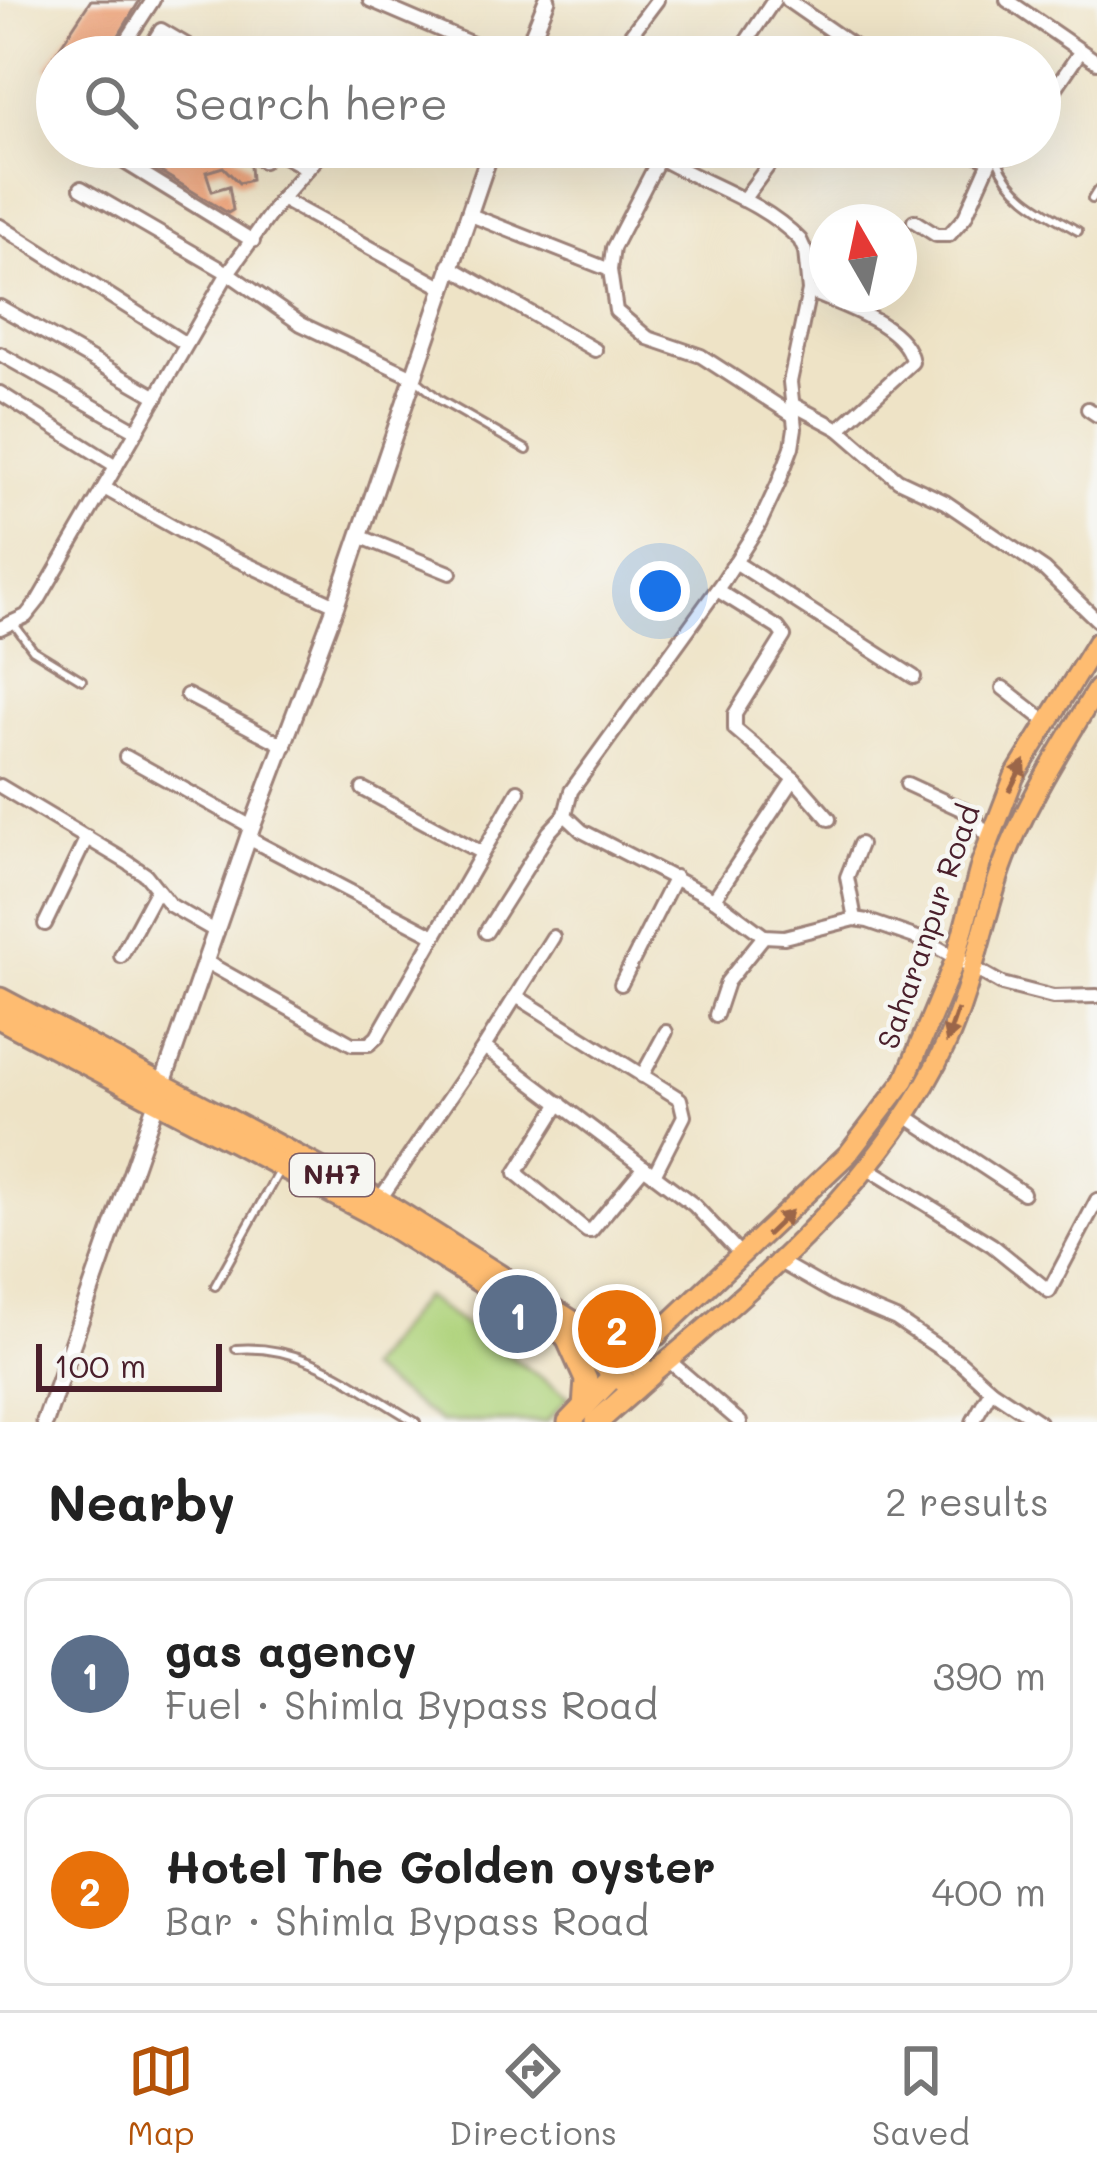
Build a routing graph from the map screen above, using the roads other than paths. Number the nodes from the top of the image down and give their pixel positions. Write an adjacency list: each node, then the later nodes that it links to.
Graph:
1 (153, 0): 9 (street)
2 (370, 0): 8 (street)
3 (547, 0): 11 (street)
4 (774, 0): 13 (street)
5 (787, 0): 14 (street)
6 (1007, 0): 15 (street)
7 (650, 2): 12 (street)
8 (388, 3): 10 (street)
9 (130, 36)
10 (454, 36)
11 (532, 36)
12 (628, 36)
13 (750, 36)
14 (838, 36)
15 (1058, 36)
16 (1061, 38): 17 (street)
17 (1080, 52): 18 (street); 19 (street)
18 (1097, 62)
19 (1061, 80)
20 (134, 168): 35 (street)
21 (484, 168): 31 (street)
22 (653, 168): 37 (street)
23 (687, 168): 30 (street)
24 (767, 168): 30 (street)
25 (990, 168): 32 (street)
26 (998, 168): 34 (lane)
27 (306, 169): 29 (street)
28 (81, 188): 38 (street)
29 (280, 199): 35 (street); 39 (street)
30 (743, 200): 40 (street)
31 (468, 214): 36 (street); 37 (street)
32 (917, 223)
33 (0, 226): 43 (street)
34 (1078, 231)
35 (254, 241): 38 (street)
36 (449, 266): 39 (street); 44 (street)
37 (610, 270): 49 (street)
38 (228, 273): 43 (street); 46 (street)
39 (442, 287): 46 (street)
40 (809, 291): 49 (street)
41 (0, 307): 48 (street)
42 (853, 312): 50 (street)
43 (186, 344): 48 (street)
44 (596, 350)
45 (0, 354): 51 (street)
46 (411, 376): 52 (lane); 55 (street)
47 (0, 393): 53 (street)
48 (158, 397): 51 (street)
49 (793, 410): 50 (street); 56 (street)
50 (839, 429): 60 (street)
51 (137, 430): 53 (street)
52 (527, 450)
53 (116, 466): 54 (street)
54 (104, 488): 59 (street); 61 (street)
55 (359, 536): 57 (street); 59 (street)
56 (735, 562): 58 (street); 63 (street)
57 (451, 573)
58 (717, 590): 71 (street); 76 (street)
59 (336, 605): 69 (street)
60 (1097, 620)
61 (7, 626): 64 (lane)
62 (1097, 642): 68 (main road, Saharanpur Road)
63 (914, 677)
64 (82, 680)
65 (1004, 688): 68 (street)
66 (1097, 689): 96 (main road, Saharanpur Road)
67 (187, 695): 69 (street)
68 (1048, 723): 80 (main road, Saharanpur Road, one-way to 68)
69 (285, 746): 78 (street)
70 (126, 757): 78 (street)
71 (794, 778): 77 (street); 85 (street)
72 (908, 784): 80 (street)
73 (0, 786): 79 (street)
74 (363, 789): 82 (street)
75 (518, 791): 82 (street)
76 (565, 815): 83 (street); 89 (street)
77 (829, 819)
78 (250, 832): 88 (street); 90 (street)
79 (87, 837): 84 (street); 87 (street)
80 (990, 841): 94 (main road, Saharanpur Road)
81 (860, 844): 86 (street)
82 (482, 853): 90 (street)
83 (674, 878): 85 (street); 97 (street)
84 (156, 891): 88 (street); 93 (street)
85 (714, 899): 91 (street)
86 (855, 919): 91 (street); 94 (street)
87 (46, 924)
88 (217, 932): 95 (street)
89 (486, 932)
90 (433, 935): 95 (street)
91 (764, 936): 101 (street)
92 (554, 937): 98 (street)
93 (121, 956)
94 (956, 958): 96 (street); 115 (main road, Saharanpur Road, one-way to 94)
95 (206, 962): 106 (street)
96 (974, 969): 99 (street); 108 (main road, Saharanpur Road, one-way to 108)
97 (621, 984)
98 (516, 996): 104 (street); 105 (street)
99 (1097, 996)
100 (0, 999): 106 (highway, NH7)
101 (716, 1015)
102 (0, 1018): 106 (highway, NH7)
103 (666, 1032): 105 (street)
104 (484, 1047): 107 (street); 114 (street)
105 (642, 1076): 111 (street)
106 (160, 1095): 109 (highway, NH7); 114 (highway, NH7); 126 (street)
107 (560, 1103): 111 (street); 111 (street)
108 (906, 1116): 110 (main road, Saharanpur Road); 112 (street)
109 (282, 1166): 114 (highway, NH7); 117 (lane)
110 (868, 1168): 113 (street); 116 (main road, Saharanpur Road)
111 (649, 1171): 115 (street)
112 (1023, 1193)
113 (1097, 1200)
114 (375, 1206): 118 (highway, NH7); 120 (highway, NH7)
115 (743, 1257): 119 (main road, Saharanpur Road)
116 (777, 1260): 123 (main road, Saharanpur Road); 124 (street)
117 (215, 1286)
118 (591, 1333): 119 (highway); 122 (highway, NH7)
119 (657, 1334): 122 (main road, Saharanpur Road)
120 (566, 1335): 122 (highway, NH7); 125 (highway)
121 (236, 1349): 127 (lane)
122 (624, 1366): 123 (highway, NH7); 125 (highway)
123 (651, 1375): 125 (highway); 128 (street)
124 (991, 1390): 129 (street); 130 (street)
125 (584, 1417)
126 (44, 1422)
127 (416, 1422)
128 (740, 1422)
129 (973, 1422)
130 (1039, 1422)

